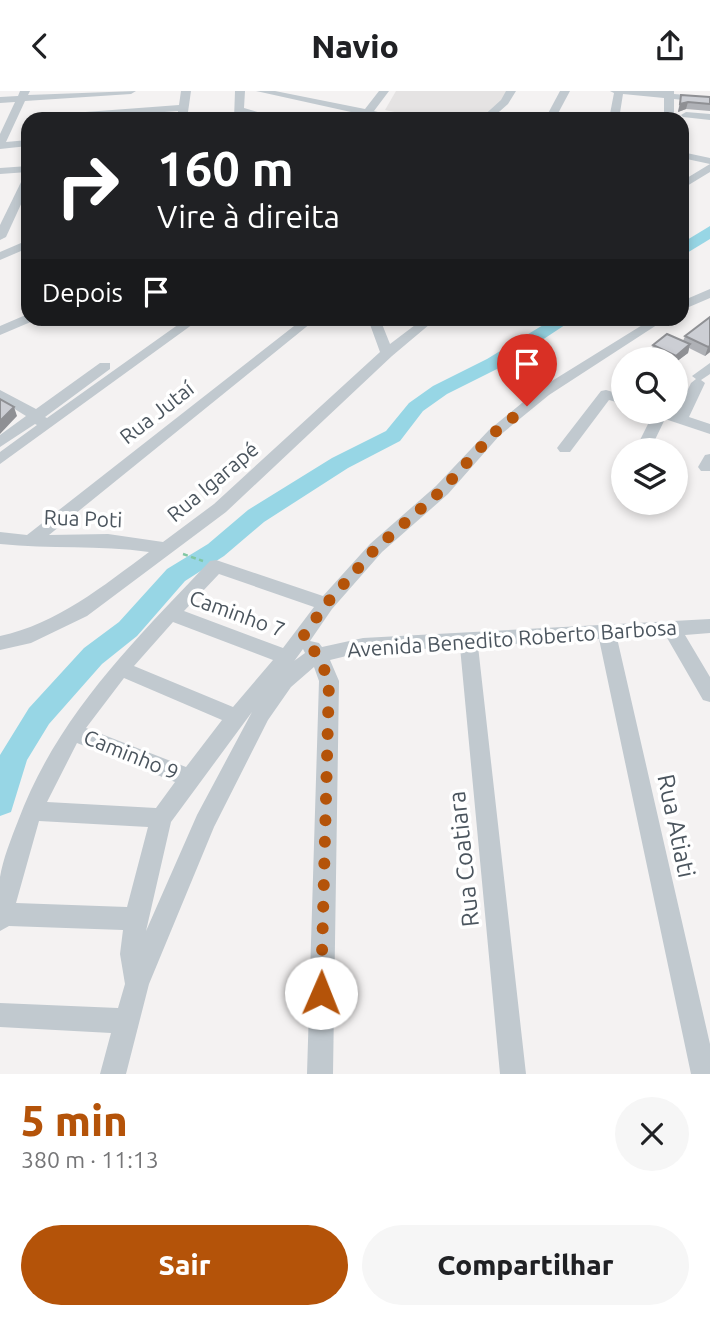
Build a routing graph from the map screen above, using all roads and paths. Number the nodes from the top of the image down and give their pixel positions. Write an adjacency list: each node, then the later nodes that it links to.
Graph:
1 (131, 91): 10 (street)
2 (186, 91): 13 (street)
3 (240, 91): 16 (street)
4 (261, 91): 17 (street)
5 (384, 91): 17 (street)
6 (511, 91): 18 (street)
7 (565, 91): 19 (street)
8 (617, 91): 9 (street); 20 (street)
9 (669, 93): 12 (street); 21 (street)
10 (22, 95): 11 (street); 25 (street)
11 (0, 100)
12 (710, 100)
13 (183, 108): 14 (street); 15 (street)
14 (151, 112)
15 (183, 112)
16 (239, 112)
17 (370, 112)
18 (493, 112)
19 (554, 112)
20 (615, 112)
21 (669, 112)
22 (689, 115): 23 (street)
23 (710, 117)
24 (21, 120): 25 (street)
25 (11, 121): 27 (street)
26 (21, 144): 27 (street)
27 (0, 145)
28 (689, 156): 29 (street)
29 (710, 161)
30 (710, 167): 33 (street)
31 (21, 170): 32 (street)
32 (0, 171)
33 (689, 181)
34 (21, 193): 35 (street)
35 (0, 237)
36 (21, 247): 37 (street)
37 (0, 256)
38 (710, 293): 39 (street)
39 (689, 303)
40 (21, 321): 47 (street)
41 (167, 326): 54 (street)
42 (183, 326): 54 (street)
43 (301, 326): 61 (street, Rua Jutaí)
44 (377, 326): 48 (street)
45 (421, 326): 48 (street, Rua Igarapé)
46 (649, 326): 63 (street, Avenida Benedito Roberto Barbosa)
47 (0, 331)
48 (387, 353): 62 (street, Rua Igarapé)
49 (710, 367): 50 (street)
50 (704, 381): 53 (street)
51 (0, 394): 54 (street)
52 (611, 396): 58 (street)
53 (688, 407)
54 (41, 420): 57 (street); 59 (street)
55 (688, 421): 56 (street)
56 (710, 429)
57 (0, 442)
58 (565, 448)
59 (0, 459)
60 (0, 538): 61 (street, Rua Poti)
61 (30, 541): 62 (street, Rua Poti)
62 (165, 548): 70 (street, Rua Igarapé)
63 (326, 604): 64 (street); 68 (street, Avenida Benedito Roberto Barbosa)
64 (171, 614): 72 (street, Caminho 7); 73 (street)
65 (710, 626): 66 (street, Avenida Benedito Roberto Barbosa)
66 (671, 628): 67 (street, Avenida Benedito Roberto Barbosa); 74 (street)
67 (606, 631): 69 (street, Avenida Benedito Roberto Barbosa); 88 (street, Rua Atiati)
68 (302, 638): 71 (street); 72 (street, Avenida Benedito Roberto Barbosa)
69 (468, 638): 71 (street, Avenida Benedito Roberto Barbosa); 87 (street, Rua Coatiara)
70 (0, 643)
71 (318, 655): 82 (street, Avenida Benedito Roberto Barbosa); 86 (street)
72 (287, 657): 75 (street, Avenida Benedito Roberto Barbosa)
73 (122, 669): 75 (street); 76 (street)
74 (710, 694)
75 (236, 717): 77 (street, Avenida Benedito Roberto Barbosa)
76 (73, 732): 77 (street, Caminho 9); 78 (street)
77 (189, 778): 79 (street, Avenida Benedito Roberto Barbosa)
78 (34, 811): 79 (street); 80 (street)
79 (161, 818): 81 (street, Avenida Benedito Roberto Barbosa)
80 (1, 917): 81 (street)
81 (136, 919): 82 (street, Avenida Benedito Roberto Barbosa)
82 (137, 984): 84 (street, Avenida Benedito Roberto Barbosa)
83 (0, 1016): 84 (street)
84 (128, 1021): 85 (street, Avenida Benedito Roberto Barbosa)
85 (113, 1074)
86 (320, 1074)
87 (513, 1074)
88 (704, 1074)

